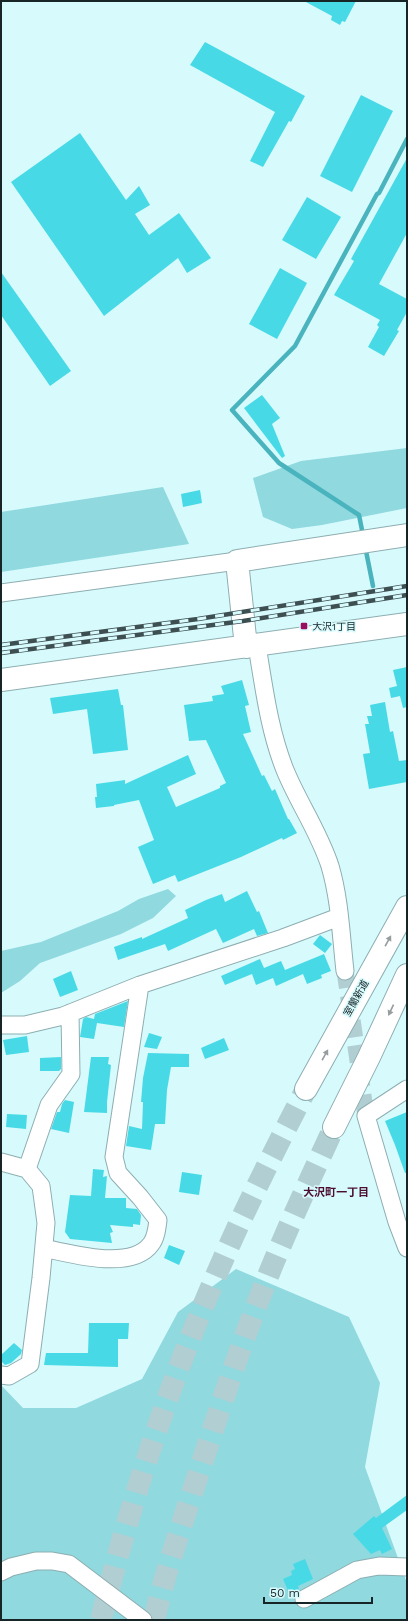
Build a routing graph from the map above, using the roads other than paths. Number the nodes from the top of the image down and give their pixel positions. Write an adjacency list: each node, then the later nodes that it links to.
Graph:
1 (407, 535): 2 (main road)
2 (237, 561): 3 (street); 5 (main road)
3 (1, 593)
4 (407, 624): 5 (main road)
5 (251, 646): 6 (main road); 8 (street)
6 (1, 680)
7 (407, 907): 14 (main road, 室蘭新道, one-way to 7)
8 (338, 917): 9 (street); 11 (street)
9 (345, 971)
10 (407, 975): 16 (main road, one-way to 16)
11 (140, 985): 12 (street); 20 (street)
12 (70, 1013): 13 (street); 18 (street)
13 (1, 1025)
14 (306, 1089)
15 (407, 1089): 19 (street)
16 (334, 1127)
17 (1, 1162): 18 (street)
18 (27, 1169): 20 (street)
19 (407, 1247)
20 (44, 1248): 21 (street)
21 (1, 1374)
22 (407, 1567): 24 (street)
23 (1, 1572): 25 (street)
24 (304, 1599)
25 (143, 1620)

